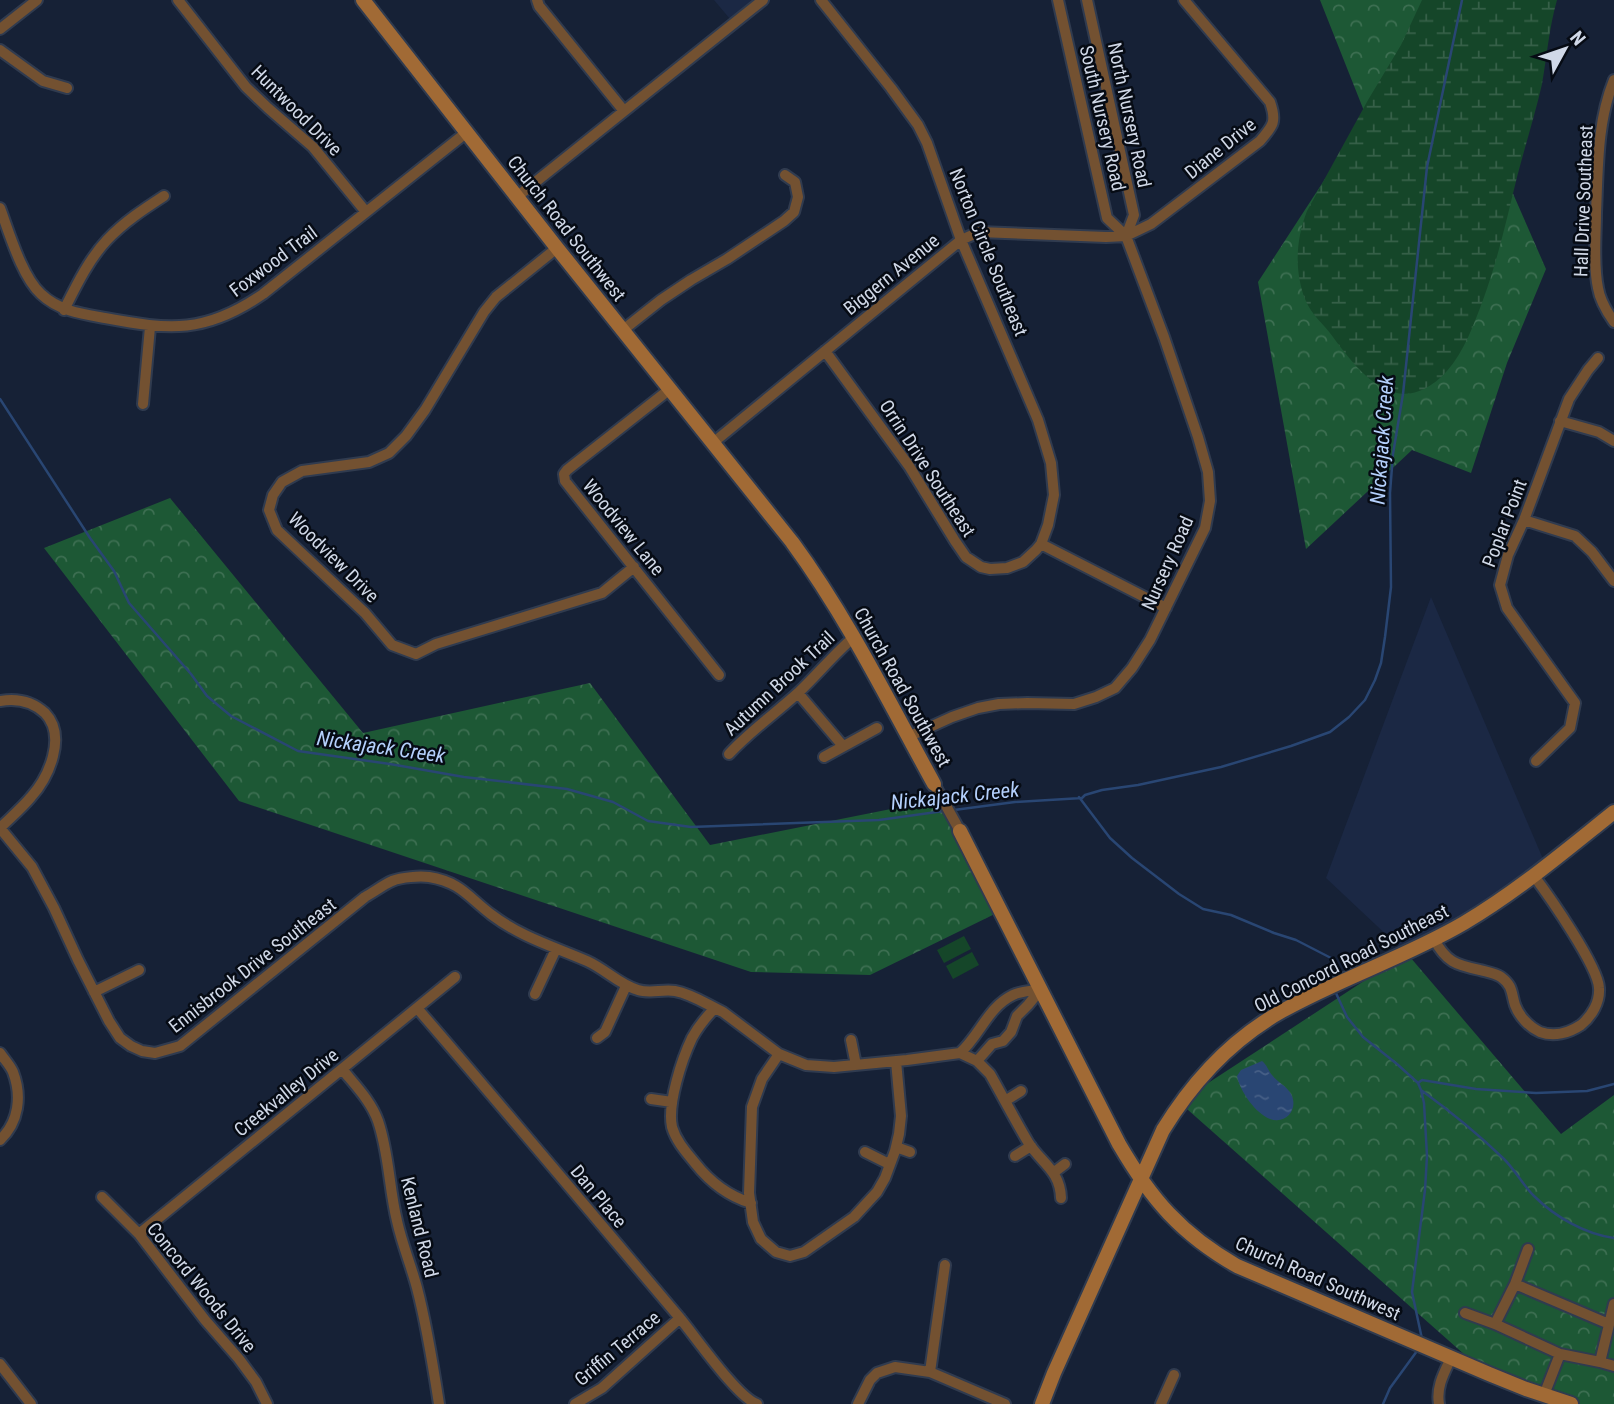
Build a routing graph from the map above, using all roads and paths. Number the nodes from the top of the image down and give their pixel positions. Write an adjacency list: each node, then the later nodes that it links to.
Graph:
1 (37, 0): 10 (street)
2 (178, 0): 20 (street, Huntwood Drive)
3 (363, 0): 15 (street, Church Road Southwest)
4 (537, 0): 14 (street)
5 (762, 0): 14 (street)
6 (821, 0): 22 (street, Norton Circle Southeast)
7 (1058, 0): 21 (street, South Nursery Road)
8 (1087, 0): 21 (street, North Nursery Road)
9 (1184, 0): 21 (street, Diane Drive)
10 (0, 29)
11 (0, 50): 13 (street)
12 (1614, 80): 25 (street, Hall Drive Southeast)
13 (67, 88)
14 (624, 111): 18 (street)
15 (467, 132): 18 (street, Church Road Southwest); 20 (street, Foxwood Trail)
16 (785, 176): 27 (street)
17 (164, 196): 24 (street)
18 (518, 196): 23 (street, Church Road Southwest)
19 (0, 208): 24 (street, Foxwood Trail)
20 (366, 212): 26 (street, Foxwood Trail)
21 (1126, 236): 22 (street, Biggern Avenue); 39 (street, Nursery Road)
22 (961, 240): 28 (street, Biggern Avenue); 36 (street, Norton Circle Southeast)
23 (557, 248): 27 (street, Church Road Southwest); 37 (street, Woodview Drive)
24 (64, 310): 26 (street, Foxwood Trail)
25 (1614, 322)
26 (150, 327): 31 (street)
27 (623, 330): 30 (street, Church Road Southwest)
28 (825, 351): 34 (street, Biggern Avenue); 36 (street, Orrin Drive Southeast)
29 (1598, 358): 32 (street, Poplar Point)
30 (670, 389): 34 (street, Church Road Southwest); 37 (street, Woodview Lane)
31 (143, 404)
32 (1560, 421): 33 (street); 35 (street, Poplar Point)
33 (1614, 441)
34 (714, 442): 40 (street, Church Road Southwest)
35 (1524, 520): 38 (street); 49 (street, Poplar Point)
36 (1041, 544): 39 (street)
37 (634, 567): 41 (street, Woodview Lane)
38 (1614, 581)
39 (1166, 608): 45 (street, Nursery Road)
40 (854, 638): 42 (street, Autumn Brook Trail); 45 (street, Church Road Southwest)
41 (719, 675)
42 (798, 692): 46 (street); 47 (street, Autumn Brook Trail)
43 (0, 701): 52 (street)
44 (877, 728): 46 (street)
45 (908, 737): 50 (street, Church Road Southwest)
46 (844, 746): 48 (street)
47 (729, 754)
48 (824, 757)
49 (1536, 761)
50 (934, 784): 53 (street, Church Road Southwest)
51 (1614, 812): 54 (street, Old Concord Road Southeast)
52 (0, 828): 61 (street, Ennisbrook Drive Southeast)
53 (960, 831): 60 (street, Church Road Southwest)
54 (1534, 876): 55 (street, Old Concord Road Southeast); 55 (street)
55 (1434, 939): 89 (street, Old Concord Road Southeast)
56 (556, 949): 59 (street); 61 (street, Ennisbrook Drive Southeast); 62 (street)
57 (139, 970): 61 (street)
58 (455, 977): 63 (street, Creekvalley Drive)
59 (626, 986): 64 (street); 66 (street)
60 (1041, 989): 65 (street); 68 (street); 89 (street, Church Road Southwest)
61 (94, 992)
62 (536, 994)
63 (417, 1008): 75 (street, Creekvalley Drive); 99 (street, Dan Place)
64 (715, 1008): 71 (street); 79 (street)
65 (979, 1028): 68 (street); 70 (street)
66 (597, 1038)
67 (851, 1040): 74 (street)
68 (992, 1044): 73 (street)
69 (0, 1053): 80 (street)
70 (960, 1053): 72 (street); 73 (street)
71 (779, 1054): 74 (street); 92 (street)
72 (896, 1061): 74 (street); 82 (street)
73 (977, 1061): 78 (street)
74 (856, 1065)
75 (342, 1069): 93 (street, Creekvalley Drive); 112 (street, Kenland Road)
76 (1021, 1091): 78 (street)
77 (651, 1099): 79 (street)
78 (1005, 1101): 81 (street)
79 (671, 1102): 92 (street)
80 (0, 1140)
81 (1031, 1146): 85 (street); 88 (street)
82 (896, 1147): 84 (street); 86 (street)
83 (865, 1152): 86 (street)
84 (910, 1152)
85 (1015, 1156)
86 (889, 1164): 92 (street)
87 (1065, 1164): 88 (street)
88 (1053, 1173): 91 (street)
89 (1140, 1179): 103 (street, Church Road Southwest); 117 (street, Old Concord Road Southeast)
90 (102, 1197): 93 (street, Concord Woods Drive)
91 (1061, 1198)
92 (751, 1203)
93 (139, 1234): 111 (street, Concord Woods Drive)
94 (1528, 1249): 96 (street)
95 (945, 1265): 107 (street)
96 (1515, 1284): 100 (street); 101 (street)
97 (1614, 1304): 101 (street)
98 (1465, 1313): 100 (street)
99 (680, 1318): 113 (street, Griffin Terrace); 114 (street, Dan Place)
100 (1495, 1324): 102 (street)
101 (1609, 1324): 104 (street)
102 (1560, 1354): 104 (street); 109 (street)
103 (1451, 1358): 109 (street, Church Road Southwest); 119 (street)
104 (1600, 1362): 106 (street)
105 (0, 1364): 110 (street)
106 (1614, 1366)
107 (930, 1372): 115 (street); 116 (street)
108 (1174, 1375): 118 (street)
109 (1544, 1395): 120 (street, Church Road Southwest)
110 (30, 1404)
111 (267, 1404)
112 (439, 1404)
113 (575, 1404)
114 (757, 1404)
115 (858, 1404)
116 (1005, 1404)
117 (1042, 1404)
118 (1161, 1404)
119 (1439, 1404)
120 (1571, 1404)

